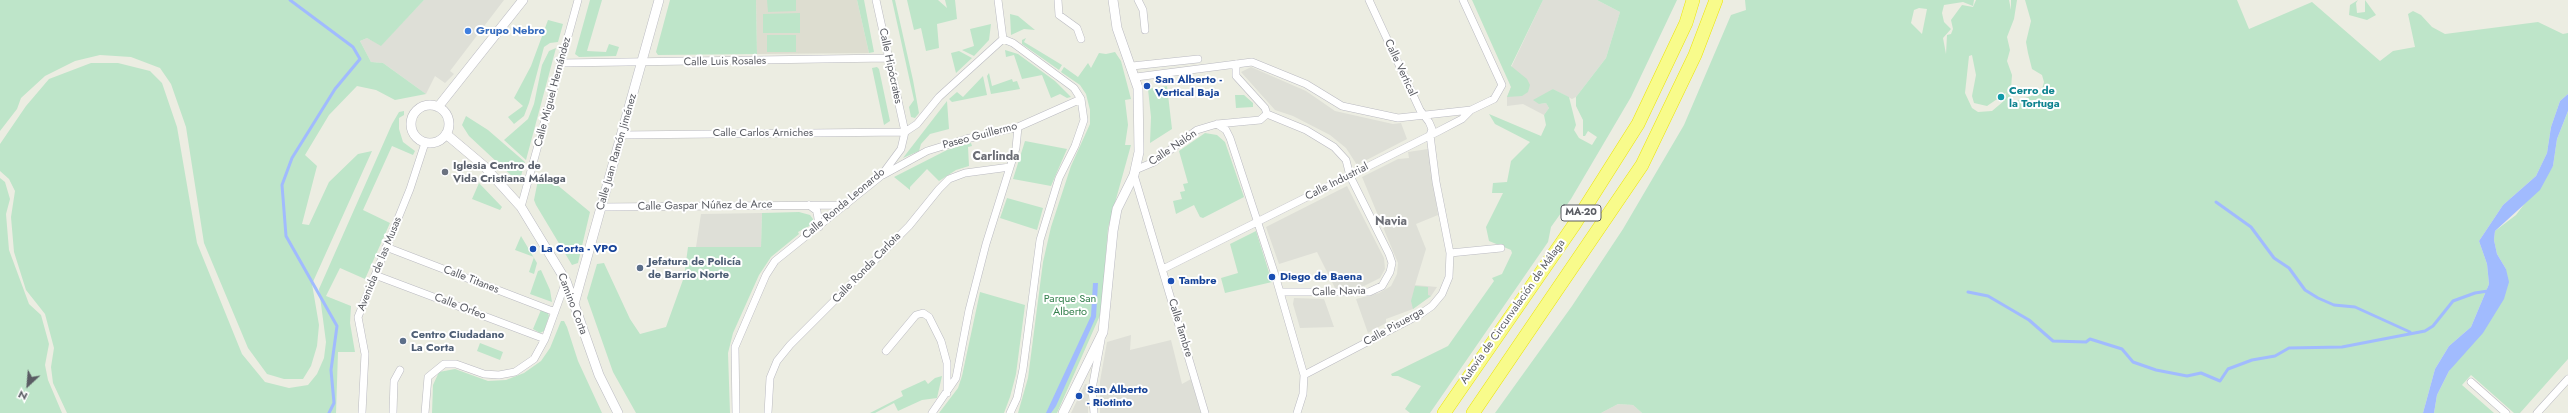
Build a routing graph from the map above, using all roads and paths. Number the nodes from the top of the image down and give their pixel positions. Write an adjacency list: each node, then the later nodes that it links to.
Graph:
1 (523, 0): 24 (street)
2 (578, 0): 18 (street, Calle Miguel Hernández)
3 (659, 0): 19 (street, Calle Juan Ramón Jiménez)
4 (876, 0): 16 (street, Calle Hipócrates)
5 (998, 0): 15 (street)
6 (1058, 0): 14 (street)
7 (1113, 0): 21 (street)
8 (1138, 0): 13 (street)
9 (1369, 0): 27 (street, Calle Vertical)
10 (1463, 0): 25 (street, Calle Industrial)
11 (1693, 0): 74 (highway, Autovía de Circunvalación de Málaga / MA-20)
12 (1716, 0): 75 (highway, MA-20)
13 (1145, 30)
14 (1081, 38)
15 (1003, 39): 23 (street); 30 (street)
16 (888, 58): 19 (street, Calle Luis Rosales); 30 (street, Calle Hipócrates)
17 (1198, 59): 21 (street)
18 (561, 63): 19 (street, Calle Luis Rosales); 41 (street, Calle Miguel Hernández)
19 (642, 64): 32 (street, Calle Juan Ramón Jiménez)
20 (1236, 64): 22 (street); 26 (street); 27 (street)
21 (1132, 66): 22 (street)
22 (1136, 77): 36 (street)
23 (1081, 99): 29 (street, Paseo Guillermo); 69 (street)
24 (438, 107): 31 (street); 34 (street)
25 (1470, 111): 27 (street); 33 (street, Calle Industrial)
26 (1266, 114): 28 (street, Calle Nalón); 38 (street, Calle Navia)
27 (1425, 116): 33 (street, Calle Vertical)
28 (1217, 124): 36 (street, Calle Nalón); 43 (street)
29 (1018, 127): 35 (street); 37 (street, Paseo Guillermo)
30 (905, 132): 32 (street, Calle Carlos Arniches); 37 (street, Calle Ronda Leonardo)
31 (446, 134): 34 (street); 41 (street, Camino Corta)
32 (622, 134): 42 (street, Calle Juan Ramón Jiménez)
33 (1430, 135): 38 (street, Calle Industrial); 47 (street, Calle Pisuerga)
34 (425, 143): 45 (street, Avenida de las Musas)
35 (1010, 168): 61 (street); 67 (street, Calle Ronda Carlota)
36 (1134, 172): 48 (street, Calle Tambre); 54 (street)
37 (881, 176): 40 (street, Calle Ronda Leonardo)
38 (1350, 176): 43 (street, Calle Industrial); 51 (street, Calle Navia)
39 (809, 205): 40 (street, Calle Gaspar Núñez de Arce); 42 (street, Calle Gaspar Núñez de Arce); 44 (street)
40 (846, 205): 44 (street, Calle Ronda Leonardo)
41 (521, 206): 50 (street, Camino Corta)
42 (601, 207): 52 (street, Calle Juan Ramón Jiménez)
43 (1258, 222): 48 (street, Calle Industrial); 51 (street)
44 (818, 227): 66 (street, Calle Ronda Leonardo)
45 (386, 247): 49 (street, Avenida de las Musas); 53 (street, Calle Titanes)
46 (1501, 248): 47 (street)
47 (1450, 253): 58 (street, Calle Pisuerga)
48 (1163, 269): 72 (street, Calle Tambre)
49 (375, 275): 55 (street, Calle Orfeo); 62 (street, Avenida de las Musas)
50 (566, 281): 52 (street, Camino Corta); 53 (street)
51 (1280, 292): 58 (street)
52 (574, 304): 65 (street, Camino Corta)
53 (555, 312): 55 (street)
54 (1103, 332): 70 (street); 71 (street)
55 (545, 339): 64 (street)
56 (886, 351): 61 (street)
57 (400, 370): 63 (street)
58 (1304, 375): 73 (street)
59 (2568, 378): 77 (street)
60 (2471, 382): 76 (street)
61 (947, 393): 68 (street)
62 (362, 413)
63 (393, 413)
64 (425, 413)
65 (618, 413)
66 (736, 413)
67 (768, 413)
68 (932, 413)
69 (1010, 413)
70 (1063, 413)
71 (1094, 413)
72 (1206, 413)
73 (1297, 413)
74 (1444, 413)
75 (1474, 413)
76 (2506, 413)
77 (2537, 413)

